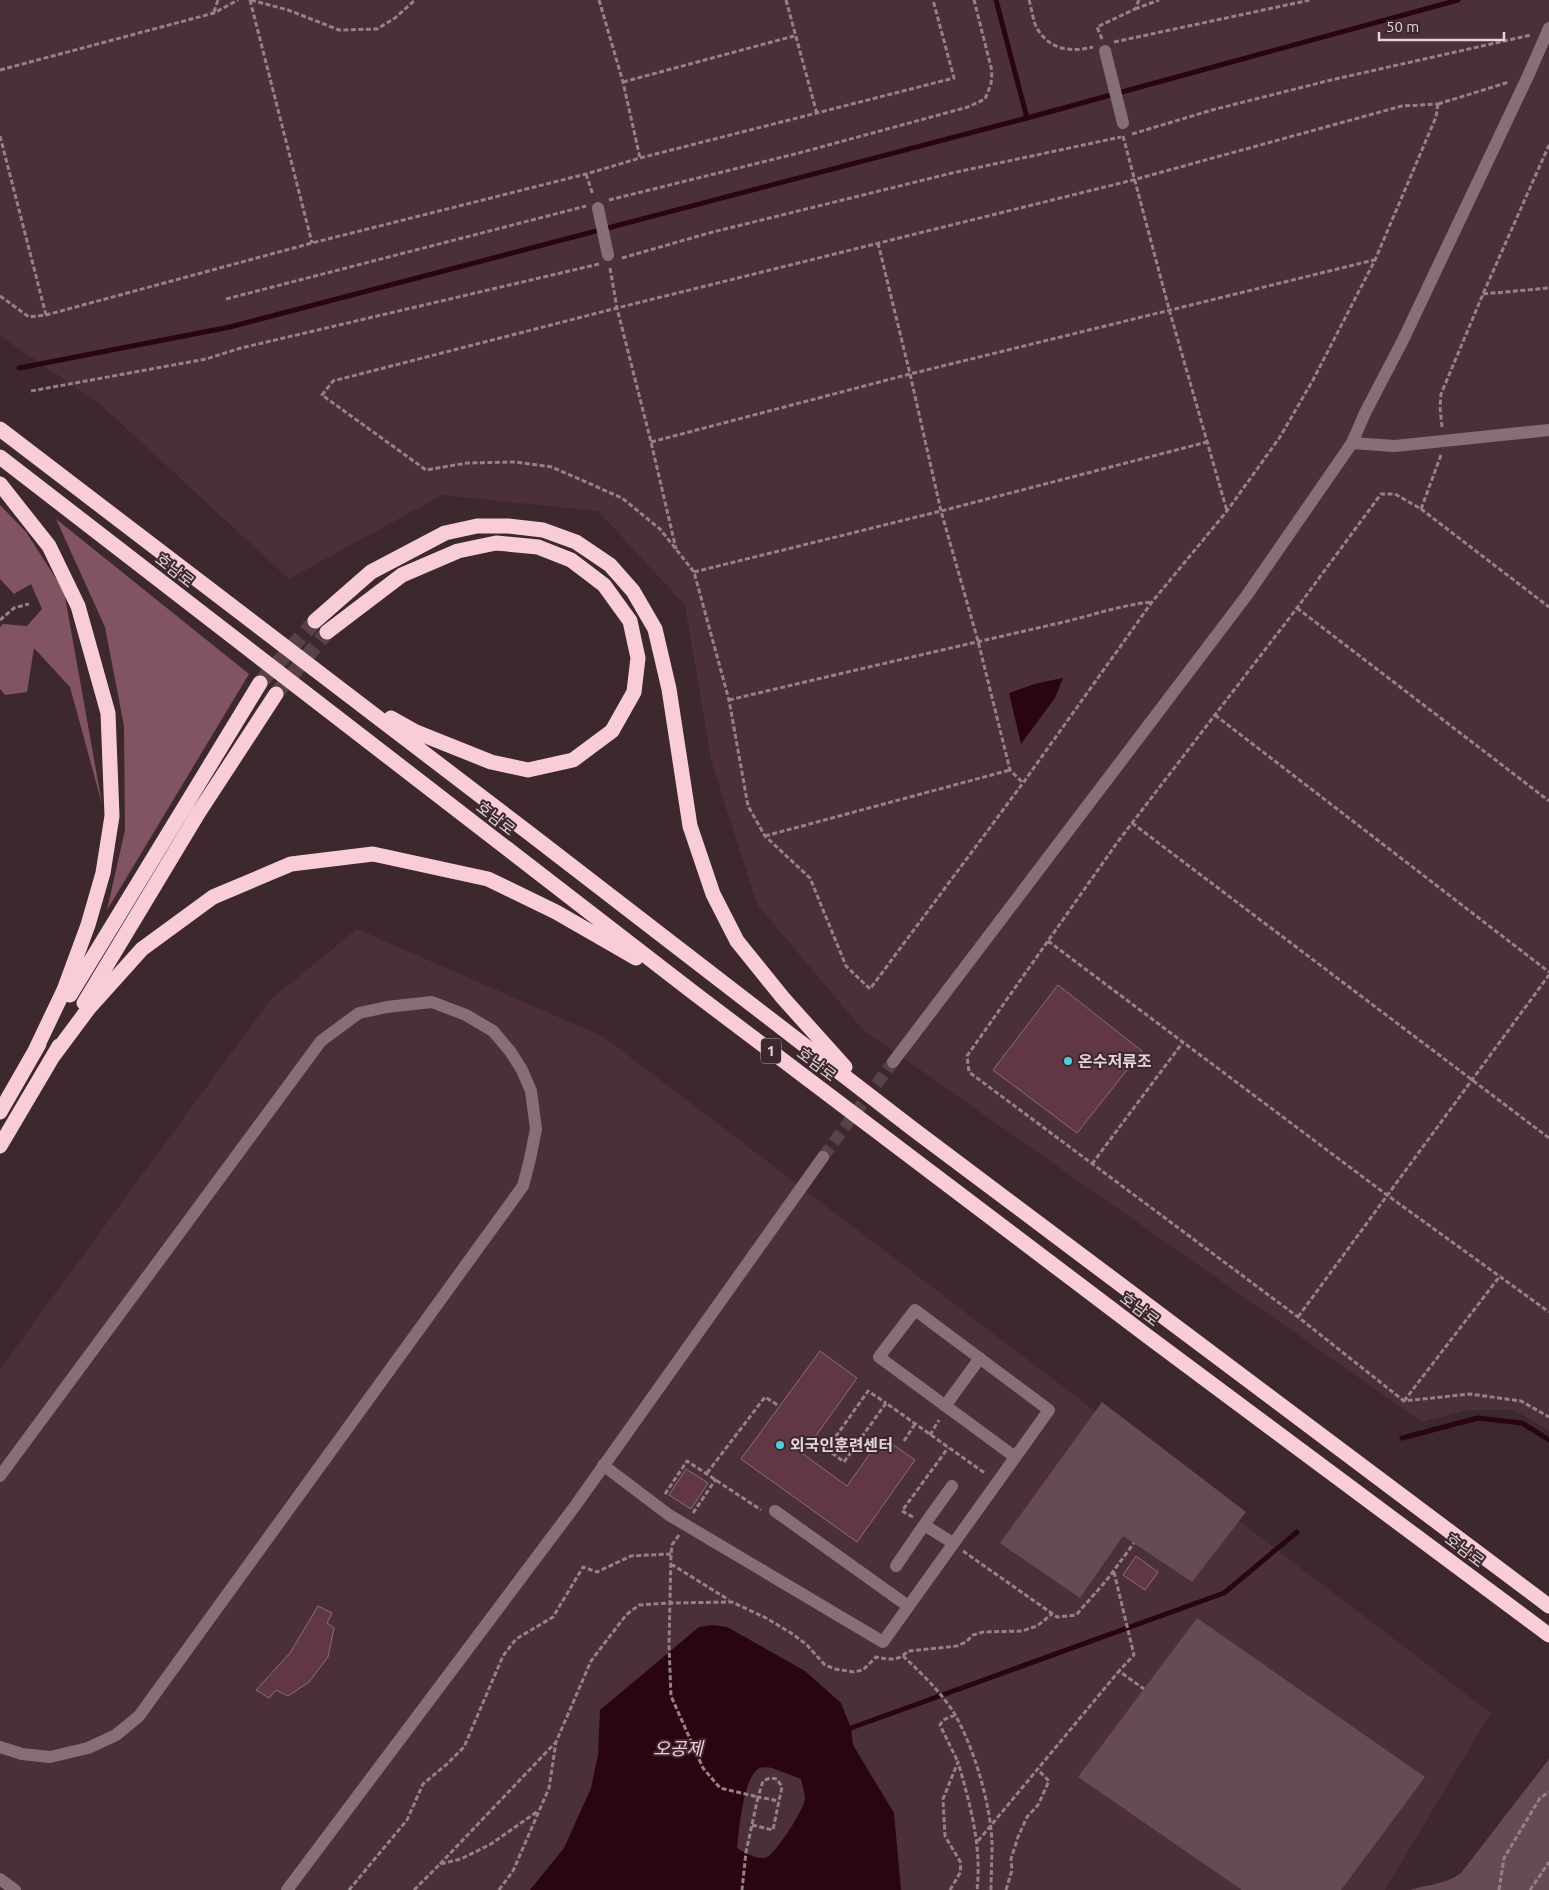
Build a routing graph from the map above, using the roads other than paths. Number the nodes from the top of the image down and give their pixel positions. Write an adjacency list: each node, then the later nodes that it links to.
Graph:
1 (1548, 30): 8 (street)
2 (1104, 48): 3 (street)
3 (1123, 123)
4 (597, 205): 5 (street)
5 (608, 258)
6 (0, 429): 14 (highway, 호남로 / 1)
7 (1549, 430): 8 (street)
8 (1352, 443): 19 (street)
9 (0, 456): 16 (highway, 호남로 / 1)
10 (0, 484): 17 (highway)
11 (315, 621): 21 (highway)
12 (327, 632): 14 (highway)
13 (260, 683): 17 (highway)
14 (344, 691): 21 (highway, 호남로 / 1)
15 (276, 694): 18 (highway)
16 (694, 993): 18 (highway); 36 (highway, 호남로 / 1)
17 (34, 1053): 20 (highway)
18 (54, 1055): 22 (highway)
19 (893, 1062)
20 (0, 1112)
21 (912, 1129): 35 (highway, 호남로 / 1)
22 (0, 1146)
23 (823, 1157): 27 (street)
24 (980, 1358): 25 (street); 25 (street); 26 (street)
25 (946, 1406): 26 (street)
26 (1015, 1457): 32 (street)
27 (604, 1465): 34 (street); 40 (street)
28 (0, 1476): 37 (street)
29 (952, 1486): 31 (street)
30 (775, 1511): 34 (street)
31 (921, 1523): 32 (street); 33 (street)
32 (953, 1543): 34 (street)
33 (896, 1566)
34 (908, 1606)
35 (1549, 1606)
36 (1549, 1635)
37 (0, 1748)
38 (0, 1879): 39 (street)
39 (15, 1890)
40 (287, 1890)

